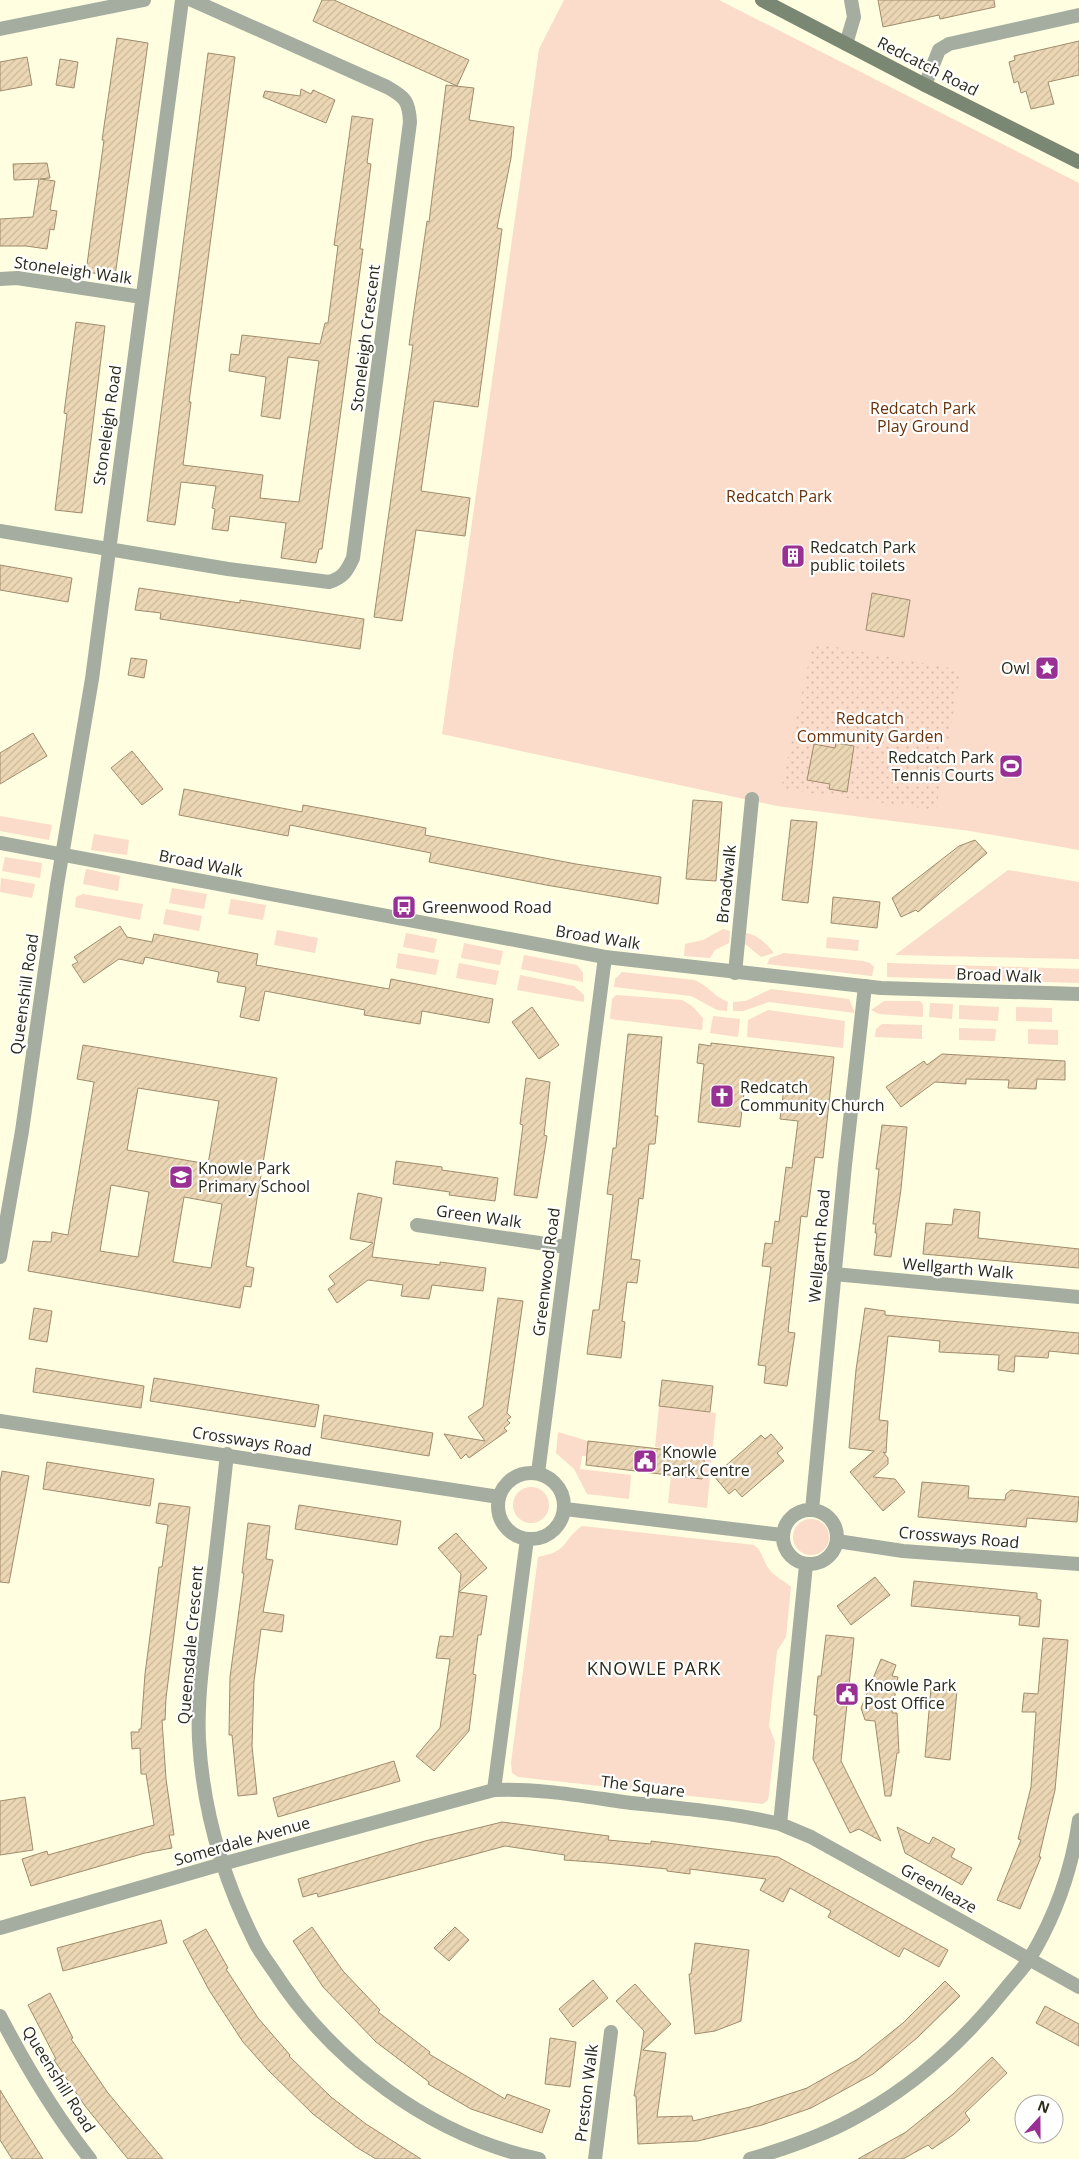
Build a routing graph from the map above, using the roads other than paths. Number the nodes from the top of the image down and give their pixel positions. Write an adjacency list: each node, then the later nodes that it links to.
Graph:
1 (144, 0): 7 (street)
2 (182, 0): 12 (street, Stoneleigh Road)
3 (192, 0): 14 (street, Stoneleigh Crescent)
4 (762, 0): 8 (main road, Redcatch Road)
5 (851, 0): 8 (street)
6 (1079, 15): 9 (street)
7 (0, 29)
8 (846, 44): 9 (main road, Redcatch Road)
9 (925, 85): 10 (main road, Redcatch Road)
10 (1079, 162)
11 (0, 278): 12 (street, Stoneleigh Walk)
12 (142, 297): 14 (street, Stoneleigh Road)
13 (0, 531): 14 (street, Stoneleigh Crescent)
14 (108, 550): 17 (street, Stoneleigh Road)
15 (752, 799): 19 (street, Broadwalk)
16 (0, 843): 17 (street, Broad Walk)
17 (63, 854): 18 (street, Broad Walk); 24 (street, Queenshill Road)
18 (605, 957): 19 (street, Broad Walk); 23 (street, Greenwood Road)
19 (735, 973): 20 (street, Broad Walk)
20 (865, 986): 21 (street, Broad Walk); 25 (street, Wellgarth Road)
21 (1079, 994)
22 (417, 1225): 23 (street, Green Walk)
23 (566, 1247): 29 (street, Greenwood Road)
24 (0, 1257)
25 (834, 1274): 26 (street, Wellgarth Walk); 32 (street, Wellgarth Road)
26 (1079, 1298)
27 (0, 1421): 28 (street, Crossways Road)
28 (227, 1454): 30 (street, Crossways Road); 41 (street, Queensdale Crescent)
29 (538, 1473): 30 (street); 31 (street)
30 (499, 1497): 34 (street)
31 (565, 1509): 33 (street); 34 (street)
32 (812, 1510): 33 (street); 35 (street)
33 (782, 1535): 37 (street)
34 (527, 1539): 38 (street)
35 (837, 1542): 36 (street, Crossways Road); 37 (street)
36 (1079, 1564)
37 (806, 1565): 40 (street)
38 (494, 1790): 40 (street, The Square); 41 (street, Somerdale Avenue)
39 (1079, 1820): 43 (street)
40 (780, 1824): 43 (street, Greenleaze)
41 (222, 1864): 42 (street, Somerdale Avenue); 48 (street, Queensdale Crescent)
42 (0, 1928)
43 (1030, 1959): 44 (street, Greenleaze); 50 (street)
44 (1079, 1987)
45 (0, 2016): 47 (street, Queenshill Road)
46 (611, 2032): 49 (street, Preston Walk)
47 (90, 2159)
48 (539, 2159)
49 (595, 2159)
50 (750, 2159)

